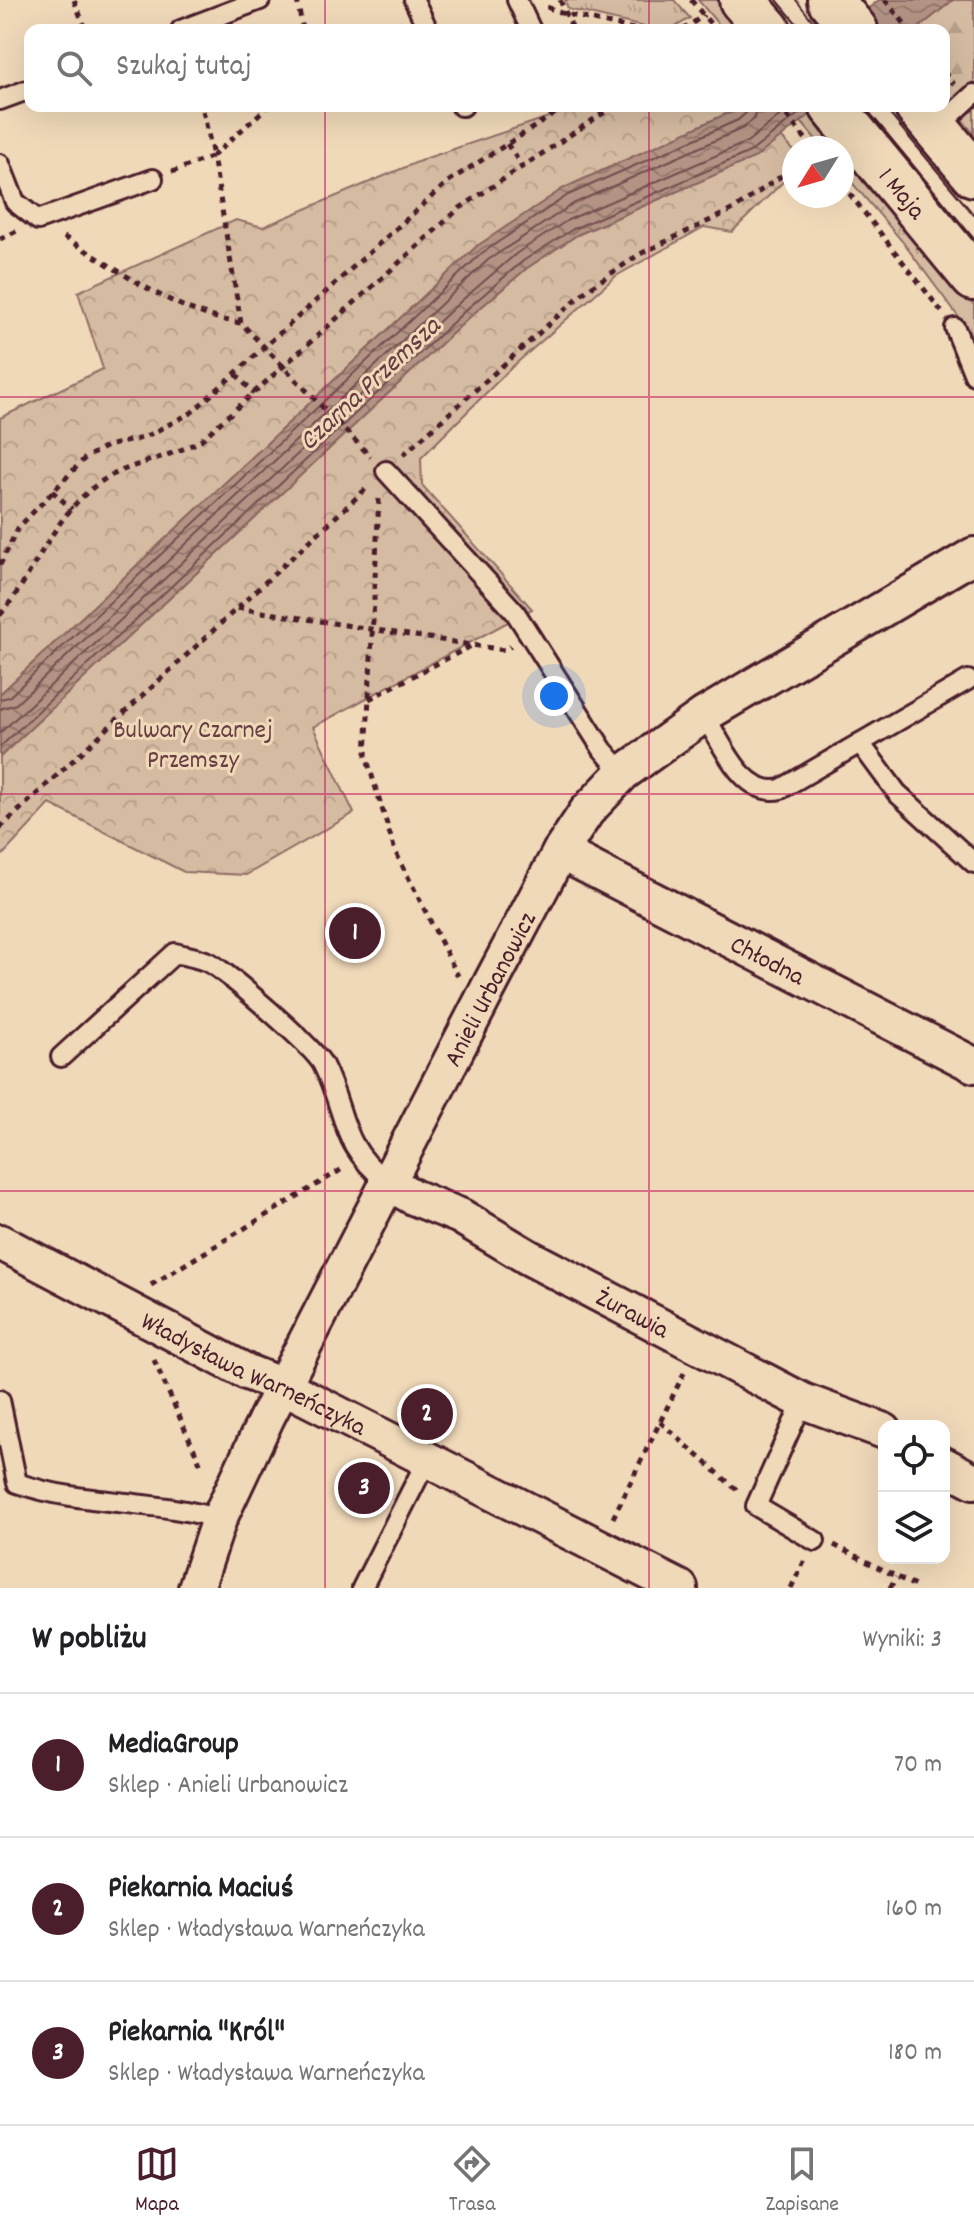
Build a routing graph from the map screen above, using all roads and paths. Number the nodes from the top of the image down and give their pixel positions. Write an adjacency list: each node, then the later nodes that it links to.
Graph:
1 (74, 0): 13 (path)
2 (260, 0): 14 (lane)
3 (297, 0): 15 (path)
4 (414, 0): 16 (lane)
5 (517, 0): 17 (lane)
6 (533, 0): 12 (path)
7 (560, 0): 12 (path)
8 (691, 0): 11 (path)
9 (830, 0): 22 (main road)
10 (885, 0): 23 (path)
11 (723, 8): 20 (path); 21 (main road)
12 (567, 15): 18 (path); 19 (path)
13 (84, 24)
14 (197, 24)
15 (302, 24)
16 (425, 24)
17 (528, 24)
18 (571, 24)
19 (610, 24)
20 (694, 24)
21 (756, 24)
22 (850, 24)
23 (905, 24)
24 (24, 91): 26 (lane)
25 (974, 94): 27 (lane)
26 (0, 100)
27 (950, 106)
28 (203, 112): 37 (path)
29 (261, 112): 37 (path)
30 (558, 112): 36 (path)
31 (605, 112): 39 (path)
32 (784, 112): 35 (path)
33 (927, 118): 40 (main road)
34 (844, 121): 46 (main road, 1 Maja)
35 (803, 136)
36 (507, 144): 39 (path); 49 (path)
37 (213, 156): 42 (path); 47 (path)
38 (0, 164): 44 (lane)
39 (522, 166): 50 (path)
40 (974, 174)
41 (782, 175): 54 (path)
42 (153, 179): 44 (lane)
43 (854, 199): 48 (path)
44 (38, 220): 45 (path); 47 (path)
45 (0, 239)
46 (974, 278)
47 (241, 323): 49 (path)
48 (955, 328): 52 (lane)
49 (266, 348): 50 (path); 51 (path)
50 (285, 367): 53 (path); 54 (path)
51 (236, 374): 53 (path); 55 (path)
52 (974, 375)
53 (254, 394): 56 (path)
54 (380, 465): 59 (path); 61 (path); 62 (lane)
55 (52, 491): 56 (path); 58 (path)
56 (72, 510): 60 (path)
57 (974, 555): 66 (street, Anieli Urbanowicz)
58 (0, 565)
59 (236, 608): 61 (path); 69 (path)
60 (0, 615)
61 (370, 628): 63 (path); 65 (path)
62 (532, 634): 63 (path); 68 (lane)
63 (475, 644): 65 (path)
64 (968, 680): 67 (lane)
65 (369, 699): 72 (path)
66 (704, 715): 67 (lane); 68 (street, Anieli Urbanowicz)
67 (860, 743): 71 (lane)
68 (623, 773): 70 (street, Anieli Urbanowicz)
69 (0, 828)
70 (560, 852): 74 (street, Chłodna); 75 (street, Anieli Urbanowicz)
71 (974, 863)
72 (458, 976)
73 (61, 1057): 75 (lane)
74 (974, 1065)
75 (375, 1172): 77 (path); 78 (street, Żurawia); 80 (street, Anieli Urbanowicz)
76 (0, 1242): 80 (street, Władysława Warneńczyka)
77 (147, 1288)
78 (697, 1347): 82 (street, Żurawia); 83 (path)
79 (153, 1358): 86 (path)
80 (283, 1386): 85 (street, Władysława Warneńczyka); 90 (street, Anieli Urbanowicz)
81 (0, 1400): 90 (lane)
82 (803, 1401): 84 (street, Żurawia); 89 (lane)
83 (660, 1422): 89 (path); 91 (path)
84 (878, 1429)
85 (427, 1460): 95 (lane); 96 (street, Władysława Warneńczyka)
86 (201, 1465)
87 (950, 1468): 88 (street)
88 (974, 1481)
89 (756, 1506): 92 (lane)
90 (219, 1519): 94 (street, Anieli Urbanowicz)
91 (609, 1527)
92 (815, 1541): 93 (path); 97 (path)
93 (896, 1577): 98 (path); 99 (path)
94 (196, 1588)
95 (362, 1588)
96 (680, 1588)
97 (791, 1588)
98 (890, 1588)
99 (919, 1588)

